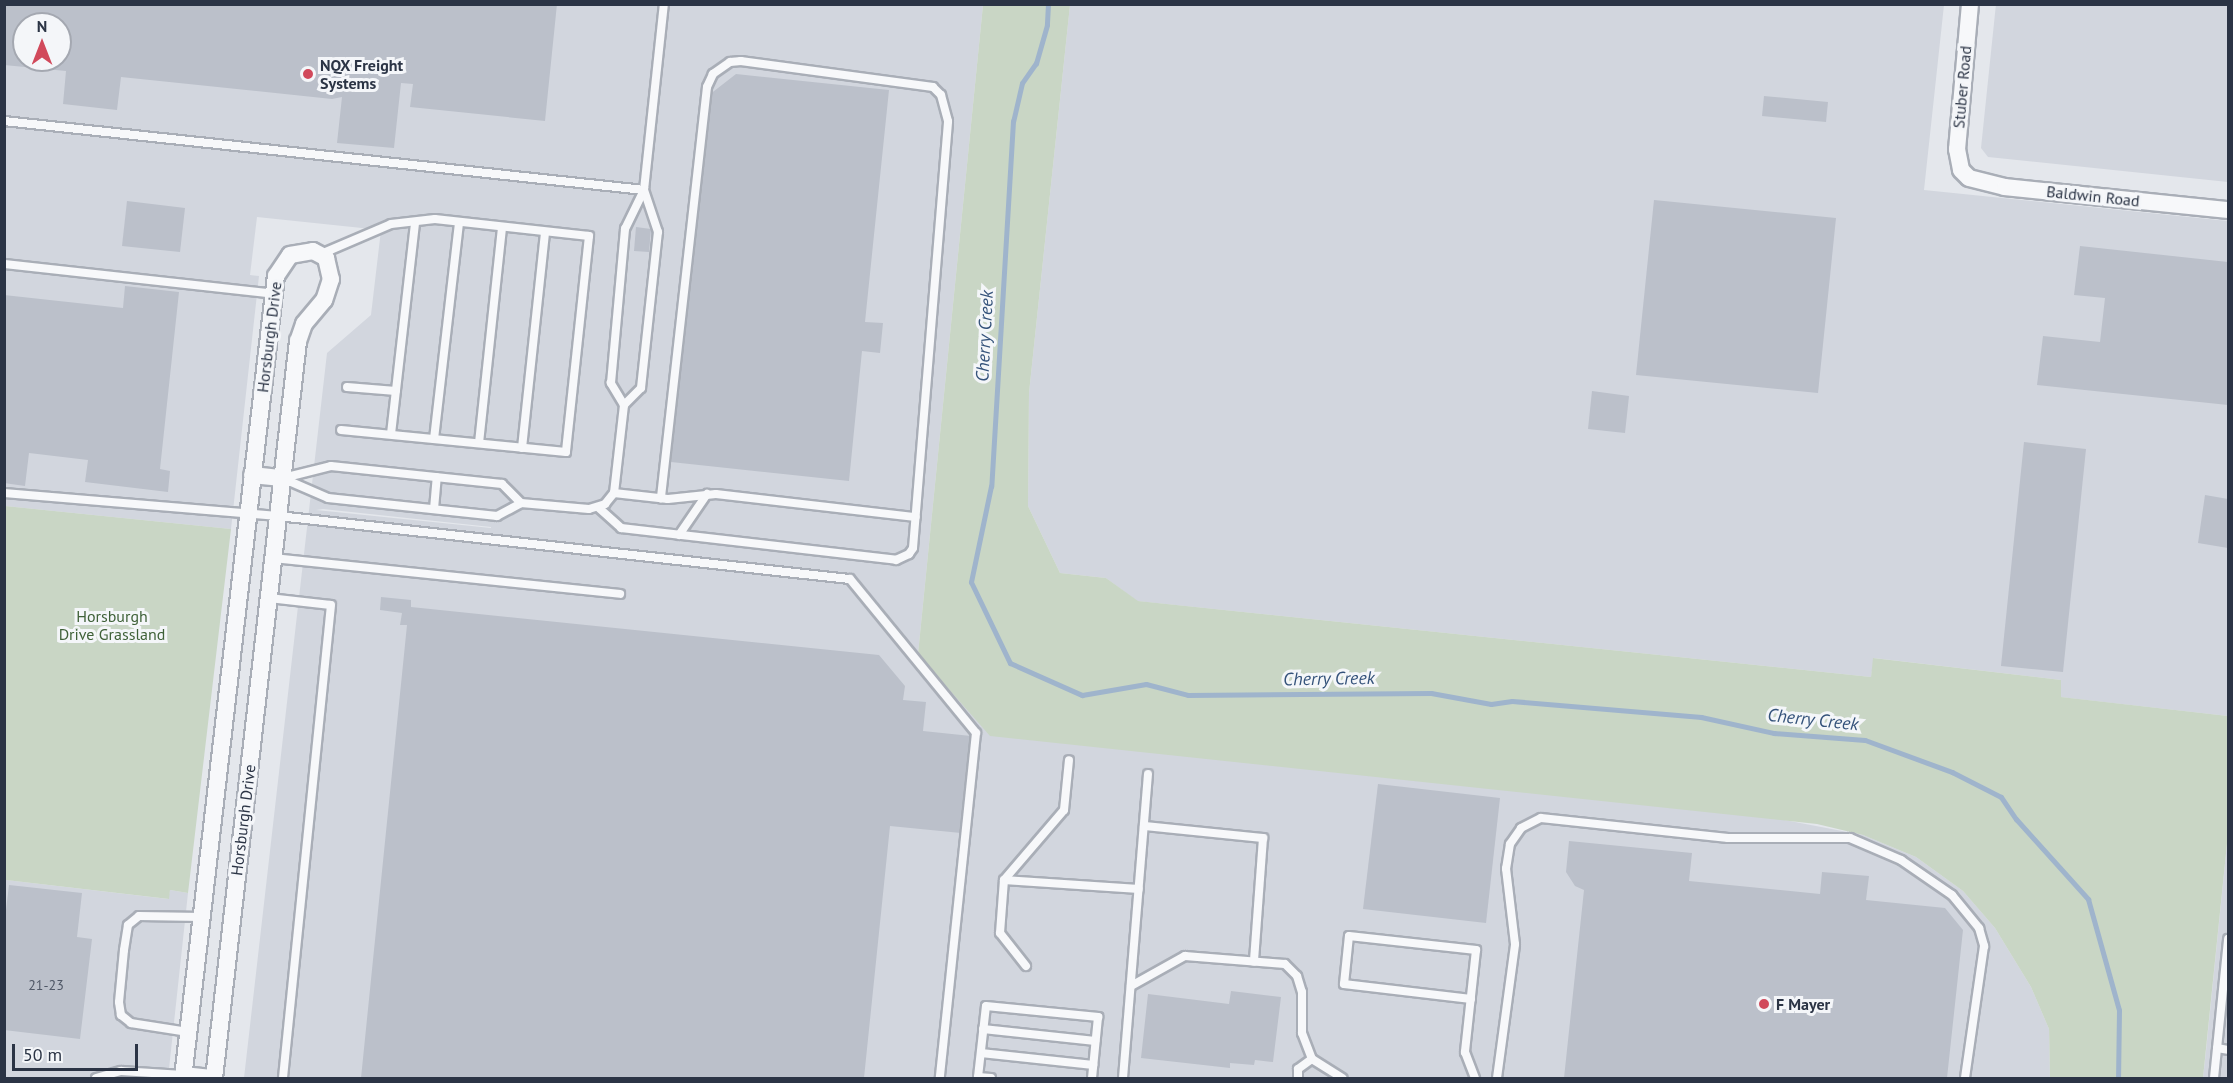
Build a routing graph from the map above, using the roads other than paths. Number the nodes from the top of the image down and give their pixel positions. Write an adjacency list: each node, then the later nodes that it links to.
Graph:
1 (664, 4): 5 (lane)
2 (1970, 4): 4 (street, Stuber Road)
3 (4, 121): 5 (lane)
4 (1961, 170): 6 (street, Baldwin Road)
5 (644, 189): 16 (lane); 16 (lane)
6 (2229, 210)
7 (415, 222): 8 (lane); 11 (lane); 15 (lane)
8 (459, 222): 9 (lane); 19 (lane)
9 (502, 227): 10 (lane); 20 (lane)
10 (544, 232): 21 (lane); 21 (lane)
11 (321, 254): 13 (street, Horsburgh Drive); 24 (street, Horsburgh Drive)
12 (4, 264): 13 (lane)
13 (273, 294): 22 (street, Horsburgh Drive)
14 (347, 387): 15 (lane)
15 (396, 391): 18 (lane)
16 (624, 405): 26 (lane)
17 (341, 430): 18 (lane)
18 (391, 434): 19 (lane)
19 (434, 439): 20 (lane)
20 (480, 443): 21 (lane)
21 (522, 448)
22 (252, 475): 24 (street); 32 (street, Horsburgh Drive)
23 (437, 477): 24 (lane); 29 (lane); 31 (lane)
24 (282, 478): 31 (lane); 33 (street, Horsburgh Drive)
25 (4, 493): 32 (lane)
26 (614, 493): 28 (lane); 30 (lane)
27 (707, 494): 28 (lane); 34 (lane); 35 (lane)
28 (661, 498): 34 (lane)
29 (521, 503): 30 (lane); 31 (lane)
30 (599, 508): 35 (lane)
31 (434, 509)
32 (248, 515): 33 (lane); 44 (street, Horsburgh Drive)
33 (278, 516): 36 (street, Horsburgh Drive); 63 (lane)
34 (916, 517): 35 (lane)
35 (679, 535)
36 (273, 558): 37 (lane); 38 (street, Horsburgh Drive)
37 (620, 594)
38 (269, 598): 61 (street, Horsburgh Drive); 62 (lane)
39 (1069, 760): 42 (lane)
40 (1148, 774): 41 (lane)
41 (1144, 826): 43 (lane); 46 (lane)
42 (1004, 880): 43 (lane); 47 (lane)
43 (1139, 889): 48 (lane)
44 (201, 917): 52 (street, Horsburgh Drive); 52 (lane)
45 (2229, 939): 50 (lane)
46 (1254, 962): 48 (lane); 57 (lane)
47 (1026, 966)
48 (1131, 986): 66 (lane)
49 (1470, 999): 49 (lane); 69 (lane)
50 (2225, 1003): 54 (lane)
51 (983, 1029): 53 (lane); 53 (lane); 56 (lane)
52 (188, 1032): 59 (street, Horsburgh Drive)
53 (1095, 1041): 58 (lane)
54 (2217, 1048): 55 (lane); 72 (lane)
55 (2229, 1050)
56 (981, 1053): 58 (lane); 64 (lane)
57 (1312, 1059): 67 (lane); 68 (lane)
58 (1093, 1065): 65 (lane)
59 (183, 1077): 60 (lane); 61 (street)
60 (96, 1078)
61 (214, 1078)
62 (283, 1078)
63 (940, 1078)
64 (991, 1078)
65 (1092, 1078)
66 (1123, 1078)
67 (1298, 1078)
68 (1342, 1078)
69 (1475, 1078)
70 (1497, 1078): 71 (lane)
71 (1965, 1078)
72 (2214, 1078)

